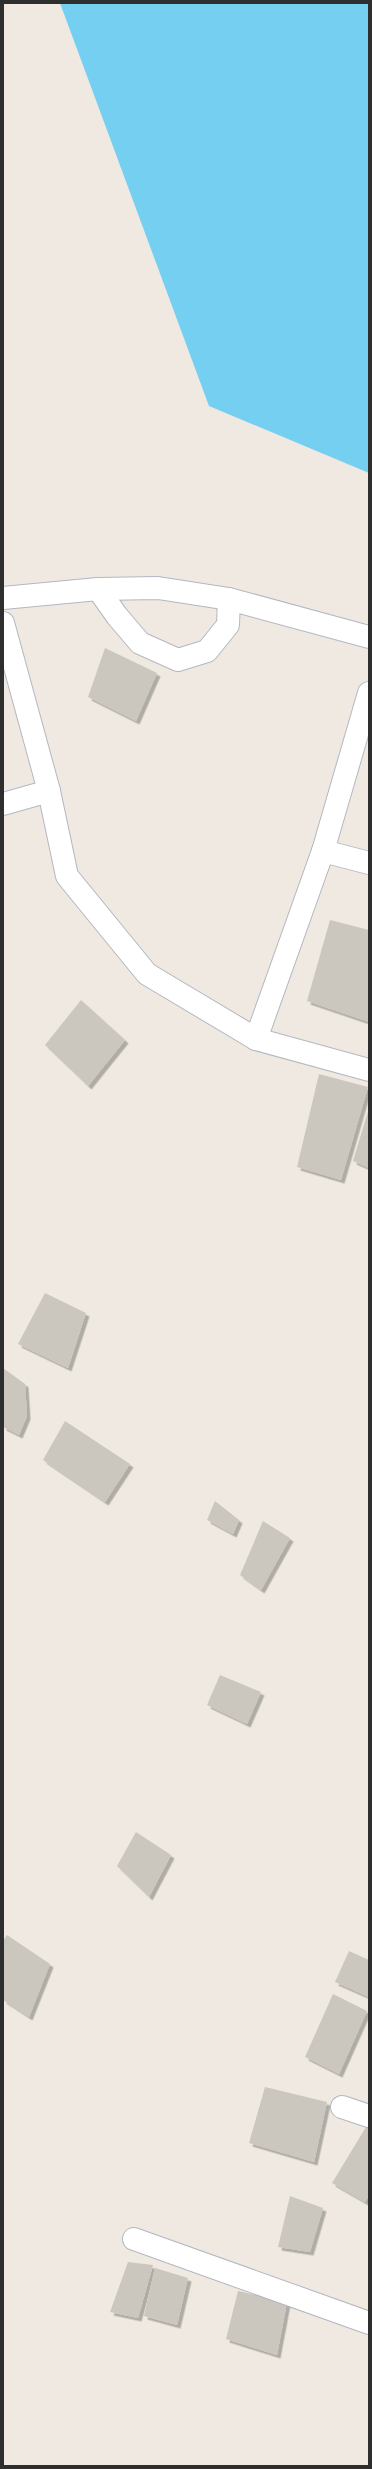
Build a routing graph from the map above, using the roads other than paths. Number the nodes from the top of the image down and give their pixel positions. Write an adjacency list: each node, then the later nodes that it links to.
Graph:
1 (98, 589): 2 (street); 3 (street); 3 (street)
2 (3, 598)
3 (229, 598): 5 (street)
4 (3, 623): 7 (street)
5 (369, 637)
6 (369, 693): 9 (street)
7 (49, 791): 8 (street); 11 (street)
8 (3, 804)
9 (323, 851): 10 (street); 11 (street)
10 (369, 863)
11 (256, 1039): 12 (street)
12 (369, 1070)
13 (342, 2107): 14 (street)
14 (369, 2116)
15 (134, 2239): 16 (street)
16 (369, 2323)

